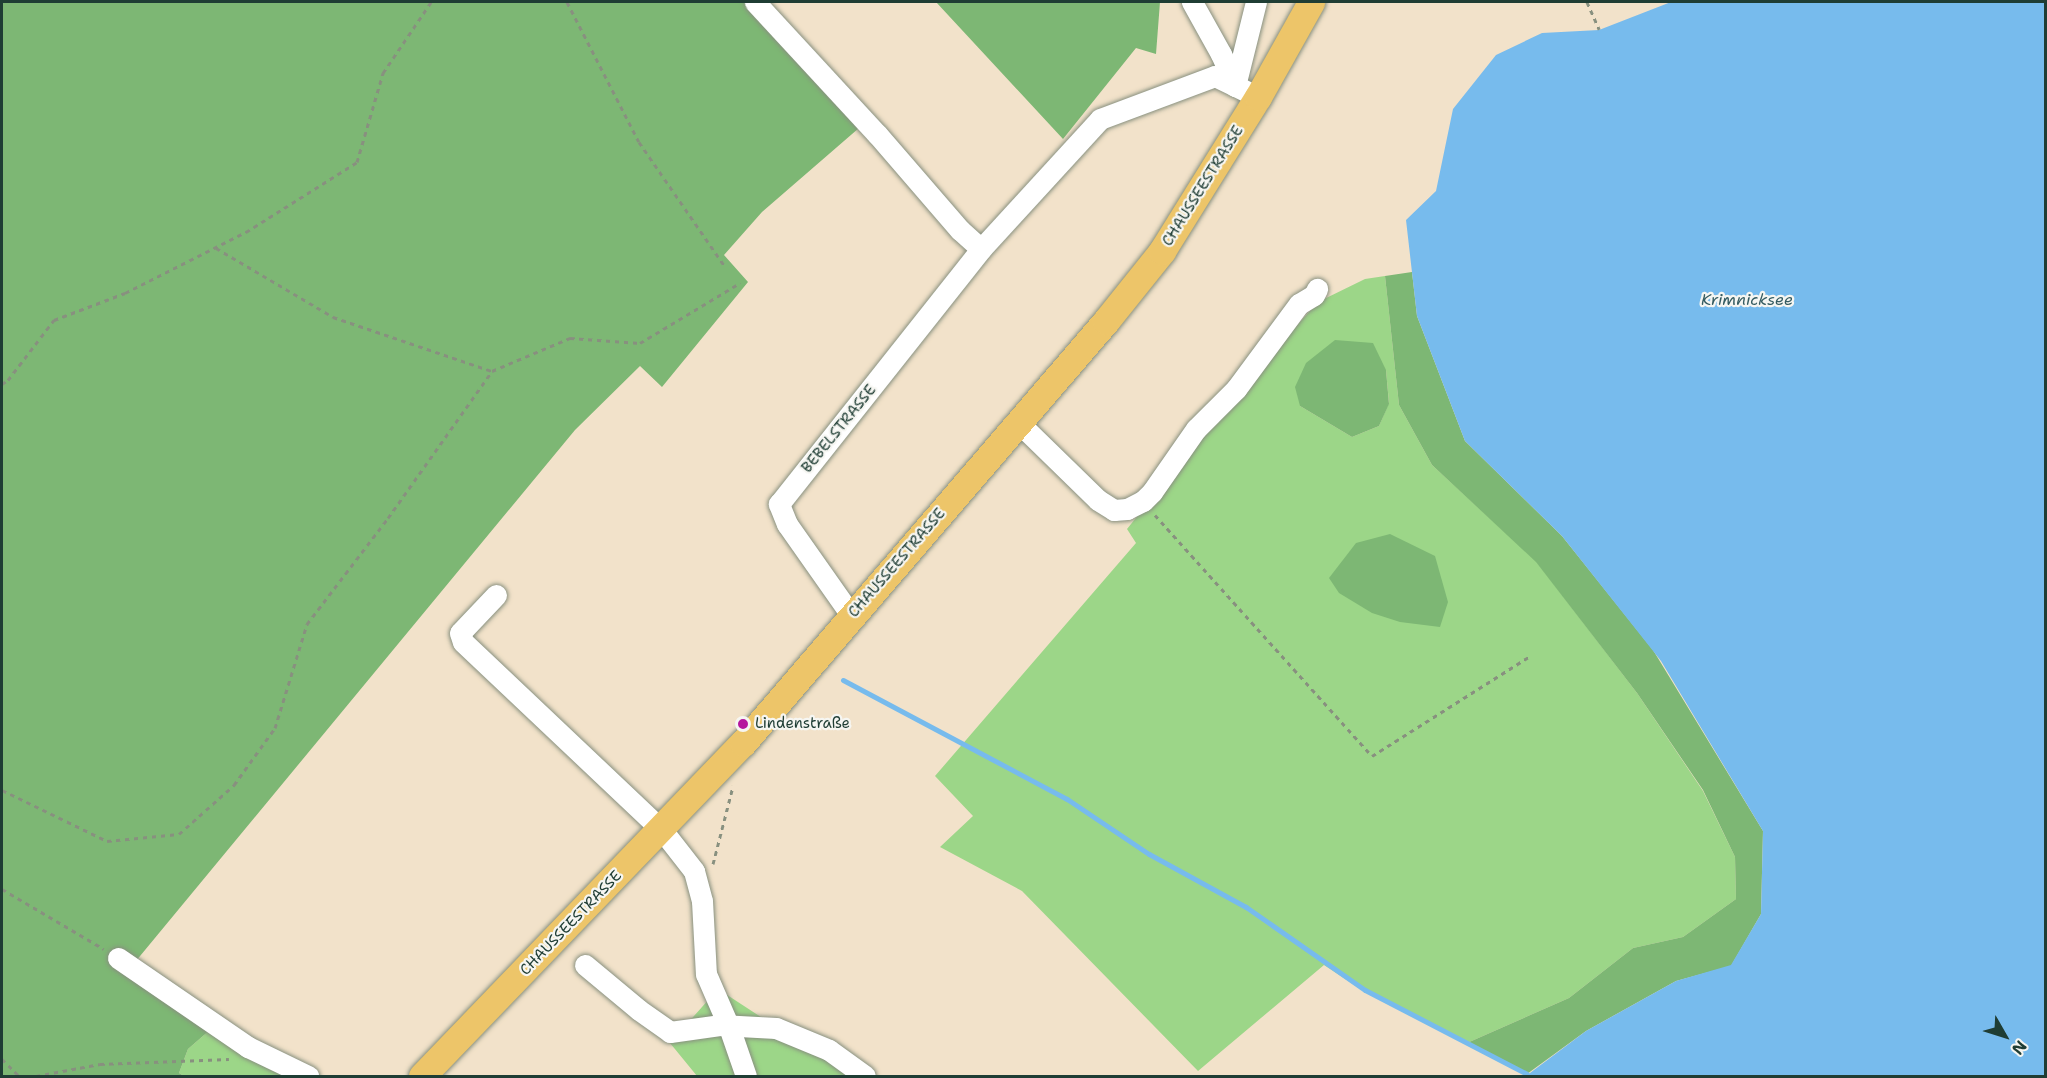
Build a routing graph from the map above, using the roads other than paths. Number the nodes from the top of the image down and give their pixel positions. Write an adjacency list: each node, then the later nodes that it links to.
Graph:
1 (755, 2): 6 (street)
2 (1192, 2): 5 (street)
3 (1256, 2): 5 (street)
4 (1305, 5): 5 (main road, CHAUSSEESTRASSE)
5 (1247, 91): 6 (street, BEBELSTRASSE); 8 (main road, CHAUSSEESTRASSE)
6 (981, 249): 10 (street, BEBELSTRASSE)
7 (1317, 289): 8 (street)
8 (1019, 423): 10 (main road, CHAUSSEESTRASSE)
9 (496, 595): 11 (street)
10 (852, 615): 11 (main road, CHAUSSEESTRASSE)
11 (662, 830): 14 (street); 16 (main road, CHAUSSEESTRASSE)
12 (118, 958): 15 (street)
13 (585, 964): 14 (street)
14 (729, 1027): 17 (street); 18 (street)
15 (308, 1077)
16 (422, 1077)
17 (746, 1077)
18 (865, 1077)

